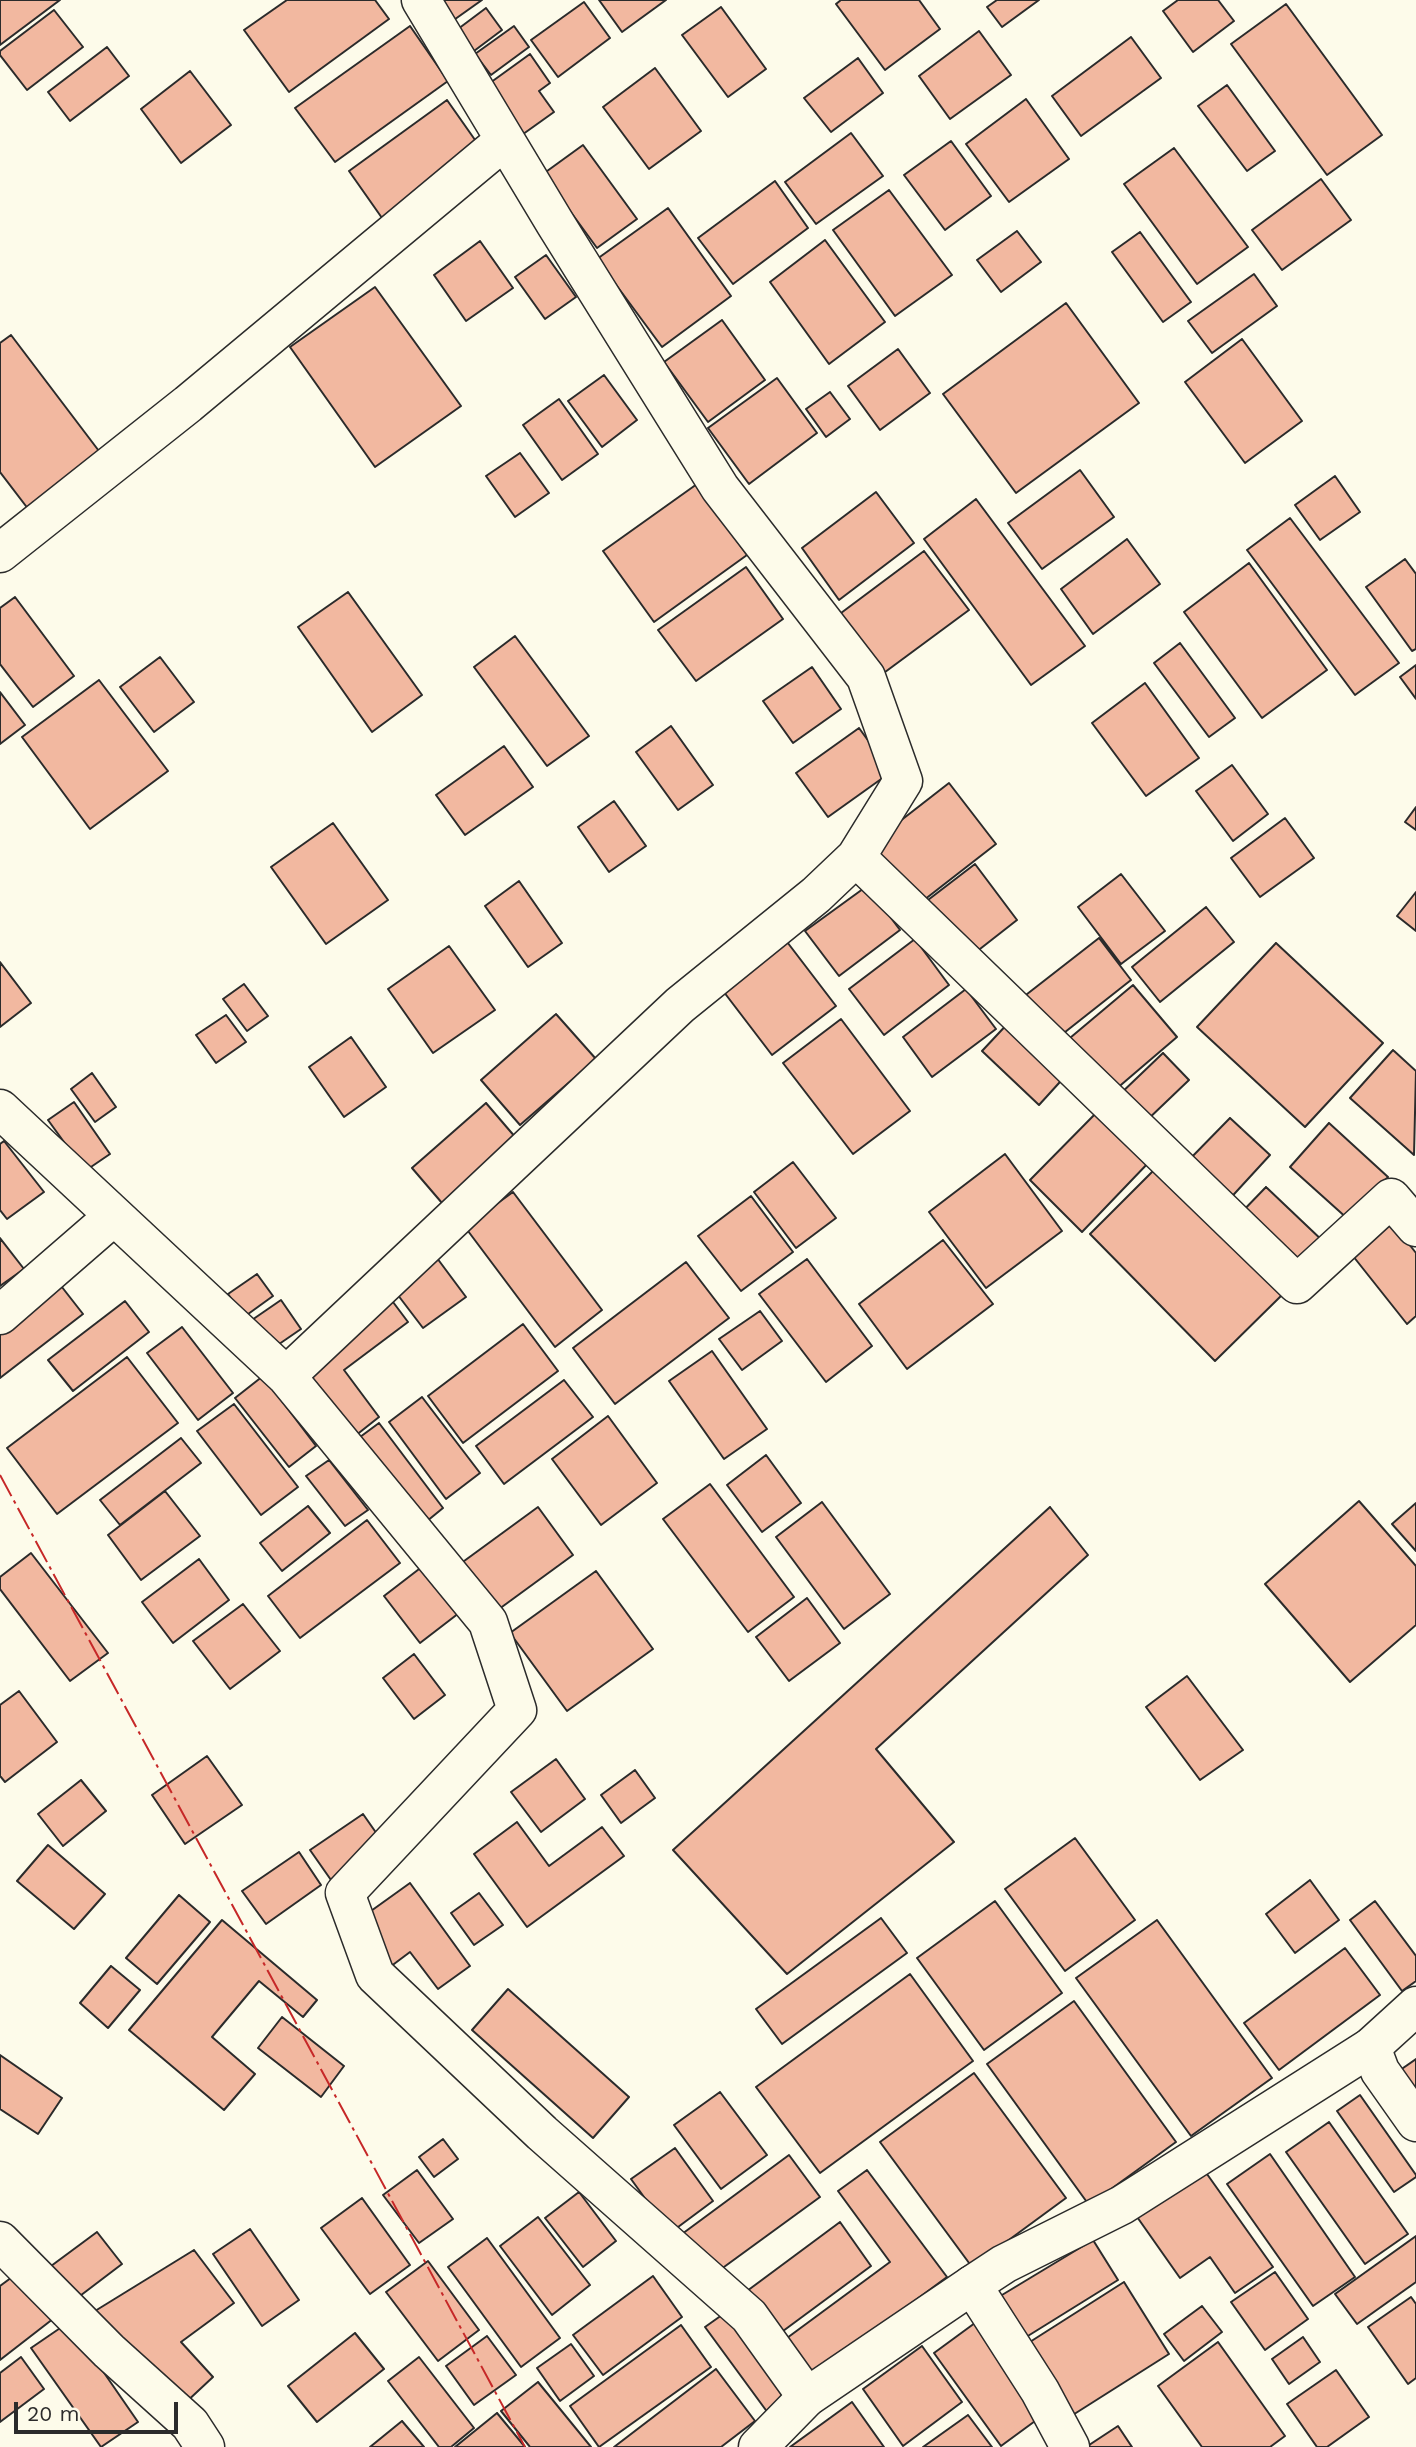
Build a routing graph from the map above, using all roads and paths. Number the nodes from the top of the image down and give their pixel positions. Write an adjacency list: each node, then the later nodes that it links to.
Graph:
1 (421, 0): 2 (street)
2 (505, 139): 3 (street); 4 (street)
3 (0, 552)
4 (856, 858): 7 (street); 9 (street)
5 (0, 1109): 6 (street)
6 (114, 1216): 8 (street); 9 (street)
7 (1416, 1227)
8 (0, 1315)
9 (286, 1376): 15 (street)
10 (1416, 2006): 11 (street)
11 (1371, 2047): 12 (street); 14 (street)
12 (1416, 2122)
13 (0, 2241): 16 (street)
14 (972, 2285): 15 (street); 18 (street)
15 (807, 2397): 17 (street)
16 (205, 2447)
17 (758, 2447)
18 (1070, 2447)

